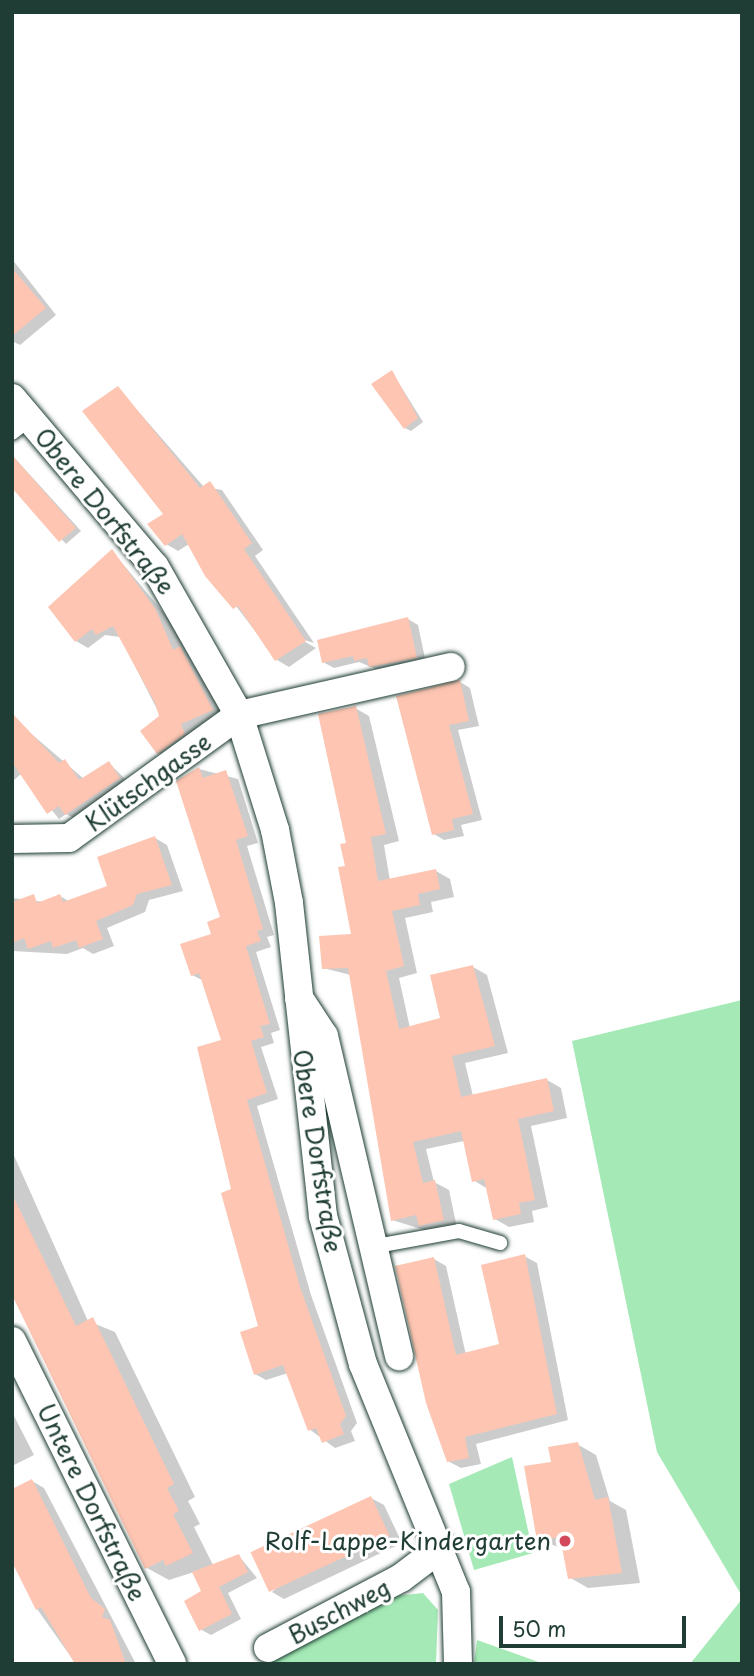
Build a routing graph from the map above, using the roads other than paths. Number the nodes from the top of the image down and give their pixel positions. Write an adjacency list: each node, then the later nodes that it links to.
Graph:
1 (18, 416): 3 (street, Obere Dorfstraße)
2 (452, 667): 3 (street)
3 (239, 715): 4 (street, Klütschgasse); 5 (street, Obere Dorfstraße)
4 (12, 839)
5 (296, 993): 7 (street, Obere Dorfstraße); 10 (street, Obere Dorfstraße)
6 (500, 1243): 7 (lane)
7 (369, 1247): 9 (street, Obere Dorfstraße)
8 (12, 1341): 12 (street, Untere Dorfstraße)
9 (399, 1356)
10 (442, 1547): 11 (street, Buschweg); 13 (street, Obere Dorfstraße)
11 (268, 1648)
12 (172, 1664)
13 (458, 1664)

